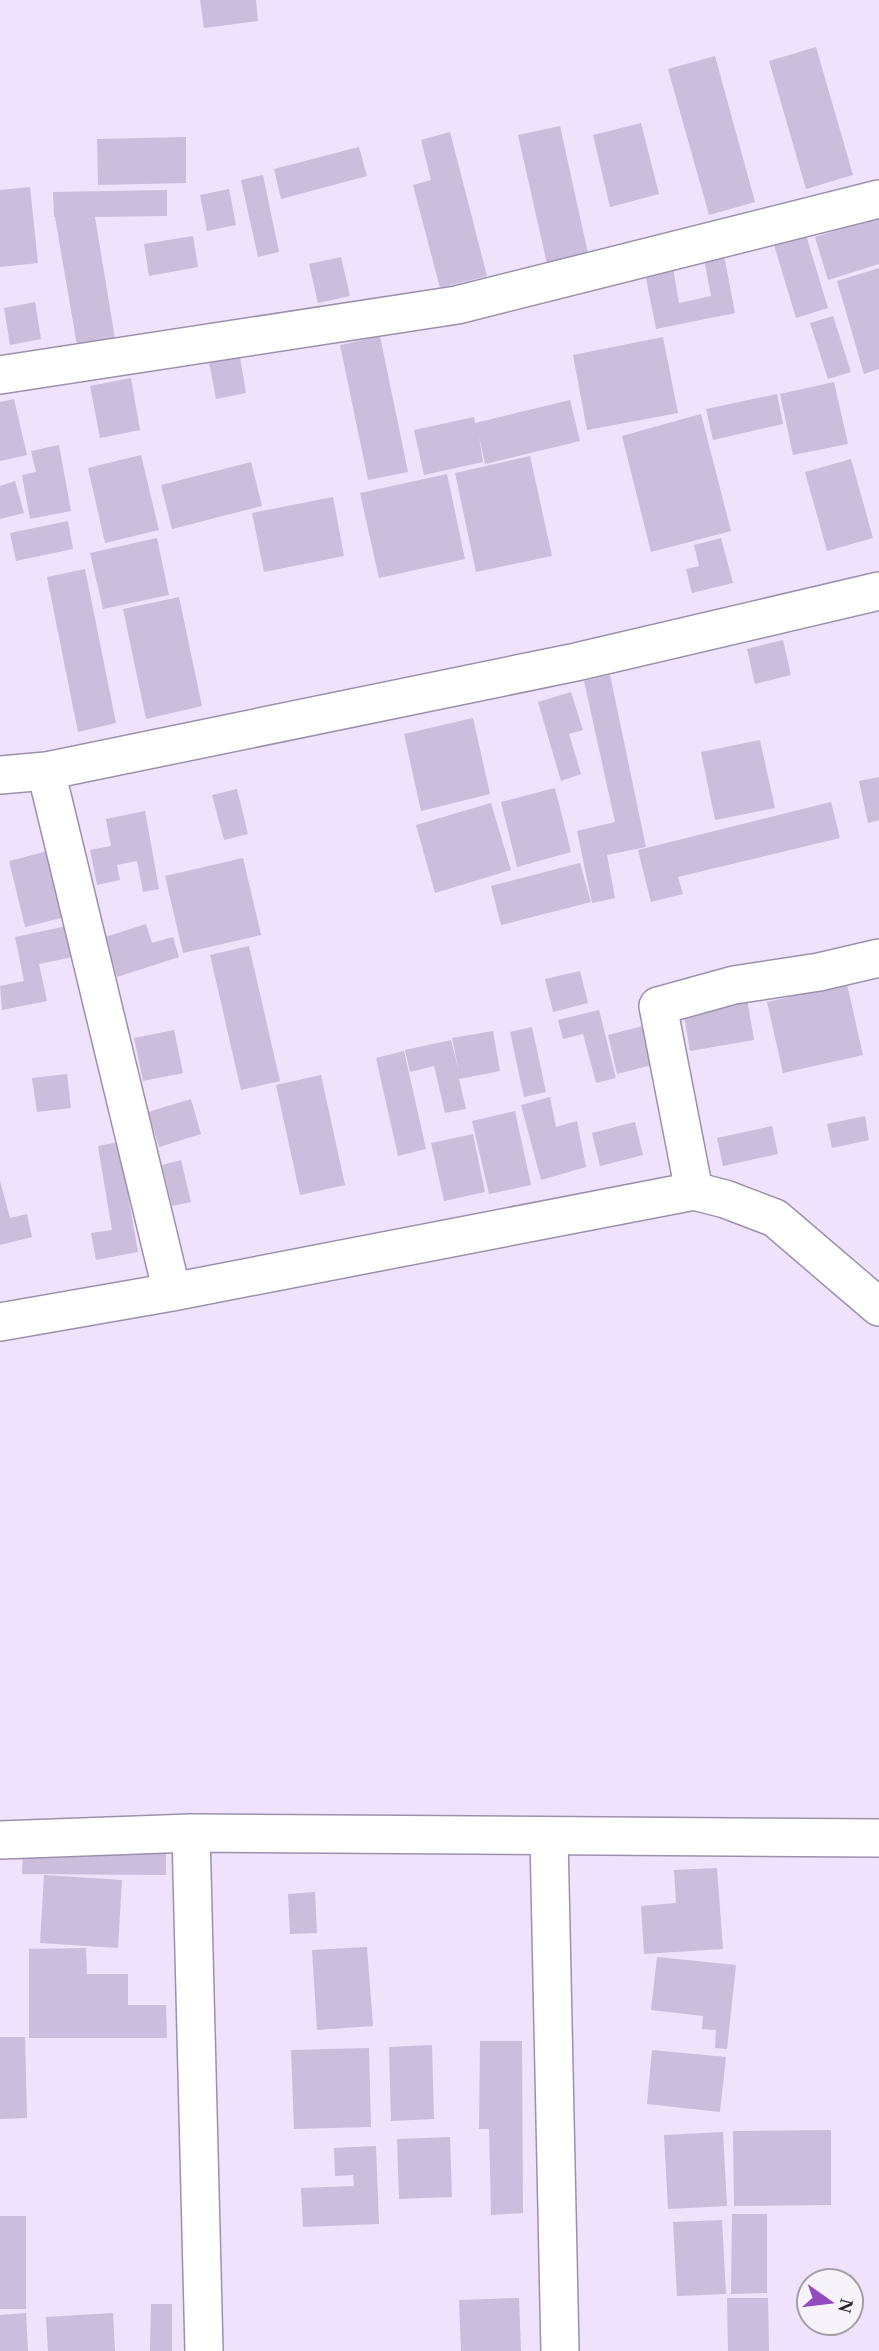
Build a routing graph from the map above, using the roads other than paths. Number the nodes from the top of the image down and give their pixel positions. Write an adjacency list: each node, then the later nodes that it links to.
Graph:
1 (879, 199): 2 (street)
2 (0, 375)
3 (879, 591): 4 (street)
4 (46, 771): 5 (street); 8 (street)
5 (0, 775)
6 (879, 958): 7 (street)
7 (694, 1191): 8 (street); 9 (street)
8 (172, 1292): 10 (street)
9 (879, 1307)
10 (0, 1322)
11 (191, 1833): 12 (street); 14 (street); 15 (street)
12 (549, 1836): 13 (street); 16 (street)
13 (879, 1838)
14 (0, 1840)
15 (204, 2351)
16 (560, 2351)

